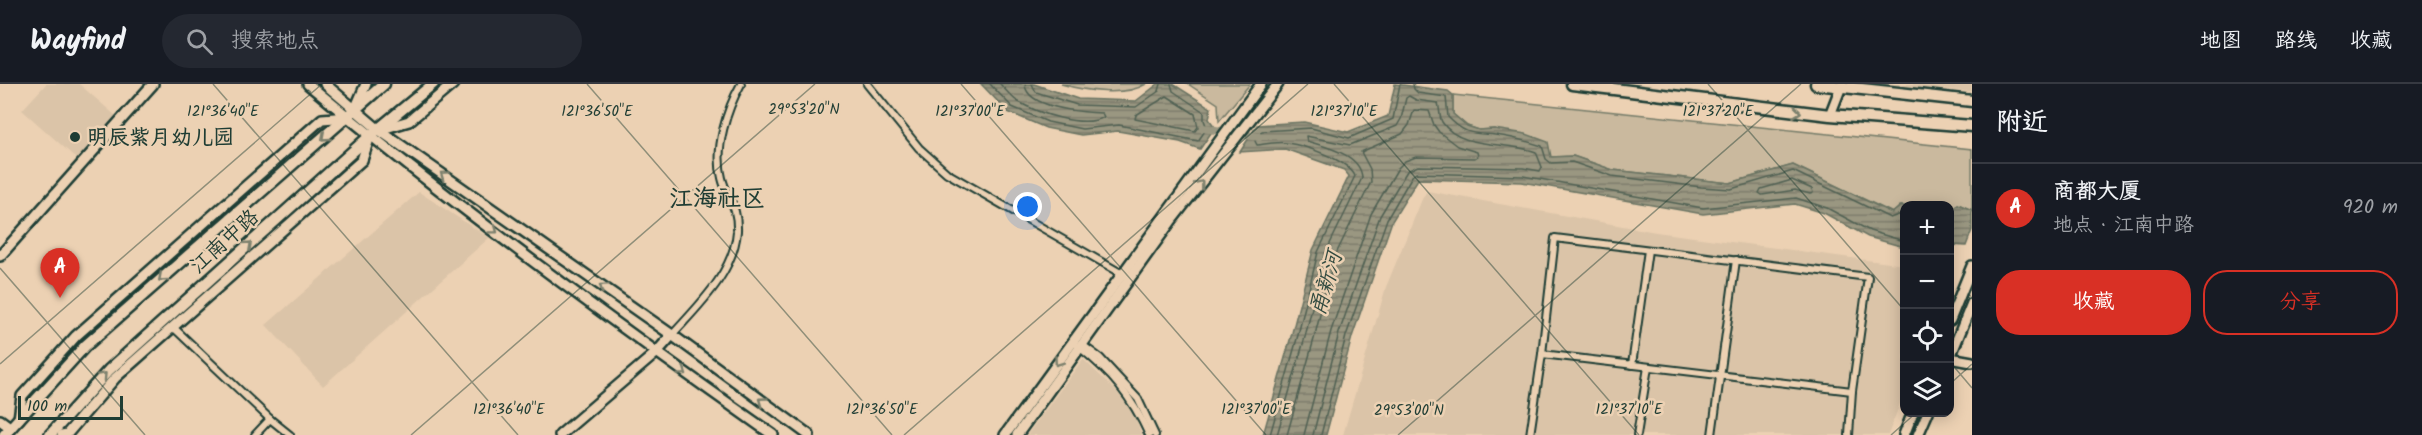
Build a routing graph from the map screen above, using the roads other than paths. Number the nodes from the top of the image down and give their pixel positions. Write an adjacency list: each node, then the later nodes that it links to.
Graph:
1 (153, 84): 21 (main road)
2 (308, 84): 16 (main road)
3 (325, 84): 16 (main road)
4 (366, 84): 16 (main road)
5 (384, 84): 16 (main road, 江南中路)
6 (433, 84): 19 (main road, 江南中路)
7 (453, 84): 19 (main road)
8 (741, 84): 28 (street)
9 (867, 84): 24 (street)
10 (1261, 84): 24 (main road)
11 (1278, 84): 24 (main road, one-way to 11)
12 (1572, 84): 17 (main road, one-way to 17)
13 (1816, 84): 14 (main road)
14 (1841, 85): 15 (main road); 17 (main road)
15 (1972, 101)
16 (352, 113): 19 (main road); 44 (main road, 江南中路, one-way to 44)
17 (1830, 116): 18 (main road)
18 (1972, 126)
19 (375, 133): 27 (main road); 28 (main road, one-way to 19); 31 (main road, one-way to 31); 45 (main road, 江南中路, one-way to 19)
20 (1648, 249): 22 (street); 32 (street); 35 (street)
21 (0, 256)
22 (1736, 260): 37 (street); 38 (street)
23 (1972, 266): 26 (main road)
24 (1126, 277): 29 (main road)
25 (1972, 303): 30 (main road)
26 (1954, 310)
27 (173, 327): 41 (street); 46 (main road)
28 (672, 336): 31 (main road); 51 (main road, one-way to 28)
29 (1078, 343): 52 (main road, one-way to 52); 53 (main road); 54 (street); 55 (street)
30 (1954, 348)
31 (656, 353): 49 (main road); 50 (main road, one-way to 50)
32 (1542, 354): 35 (street); 56 (street)
33 (1954, 359): 34 (main road)
34 (1972, 362)
35 (1632, 365): 36 (street)
36 (1648, 367): 37 (street); 57 (street)
37 (1720, 376): 38 (street); 58 (street)
38 (1852, 392): 59 (street)
39 (1911, 417): 60 (main road)
40 (1926, 417): 43 (main road)
41 (270, 419): 47 (street); 48 (street)
42 (0, 420): 44 (main road)
43 (1923, 425): 61 (main road); 62 (main road)
44 (11, 427)
45 (50, 435)
46 (63, 435)
47 (255, 435)
48 (290, 435)
49 (560, 435)
50 (773, 435)
51 (809, 435)
52 (1005, 435)
53 (1017, 435)
54 (1149, 435)
55 (1155, 435)
56 (1530, 435)
57 (1636, 435)
58 (1712, 435)
59 (1849, 435)
60 (1904, 435)
61 (1918, 435)
62 (1930, 435)

